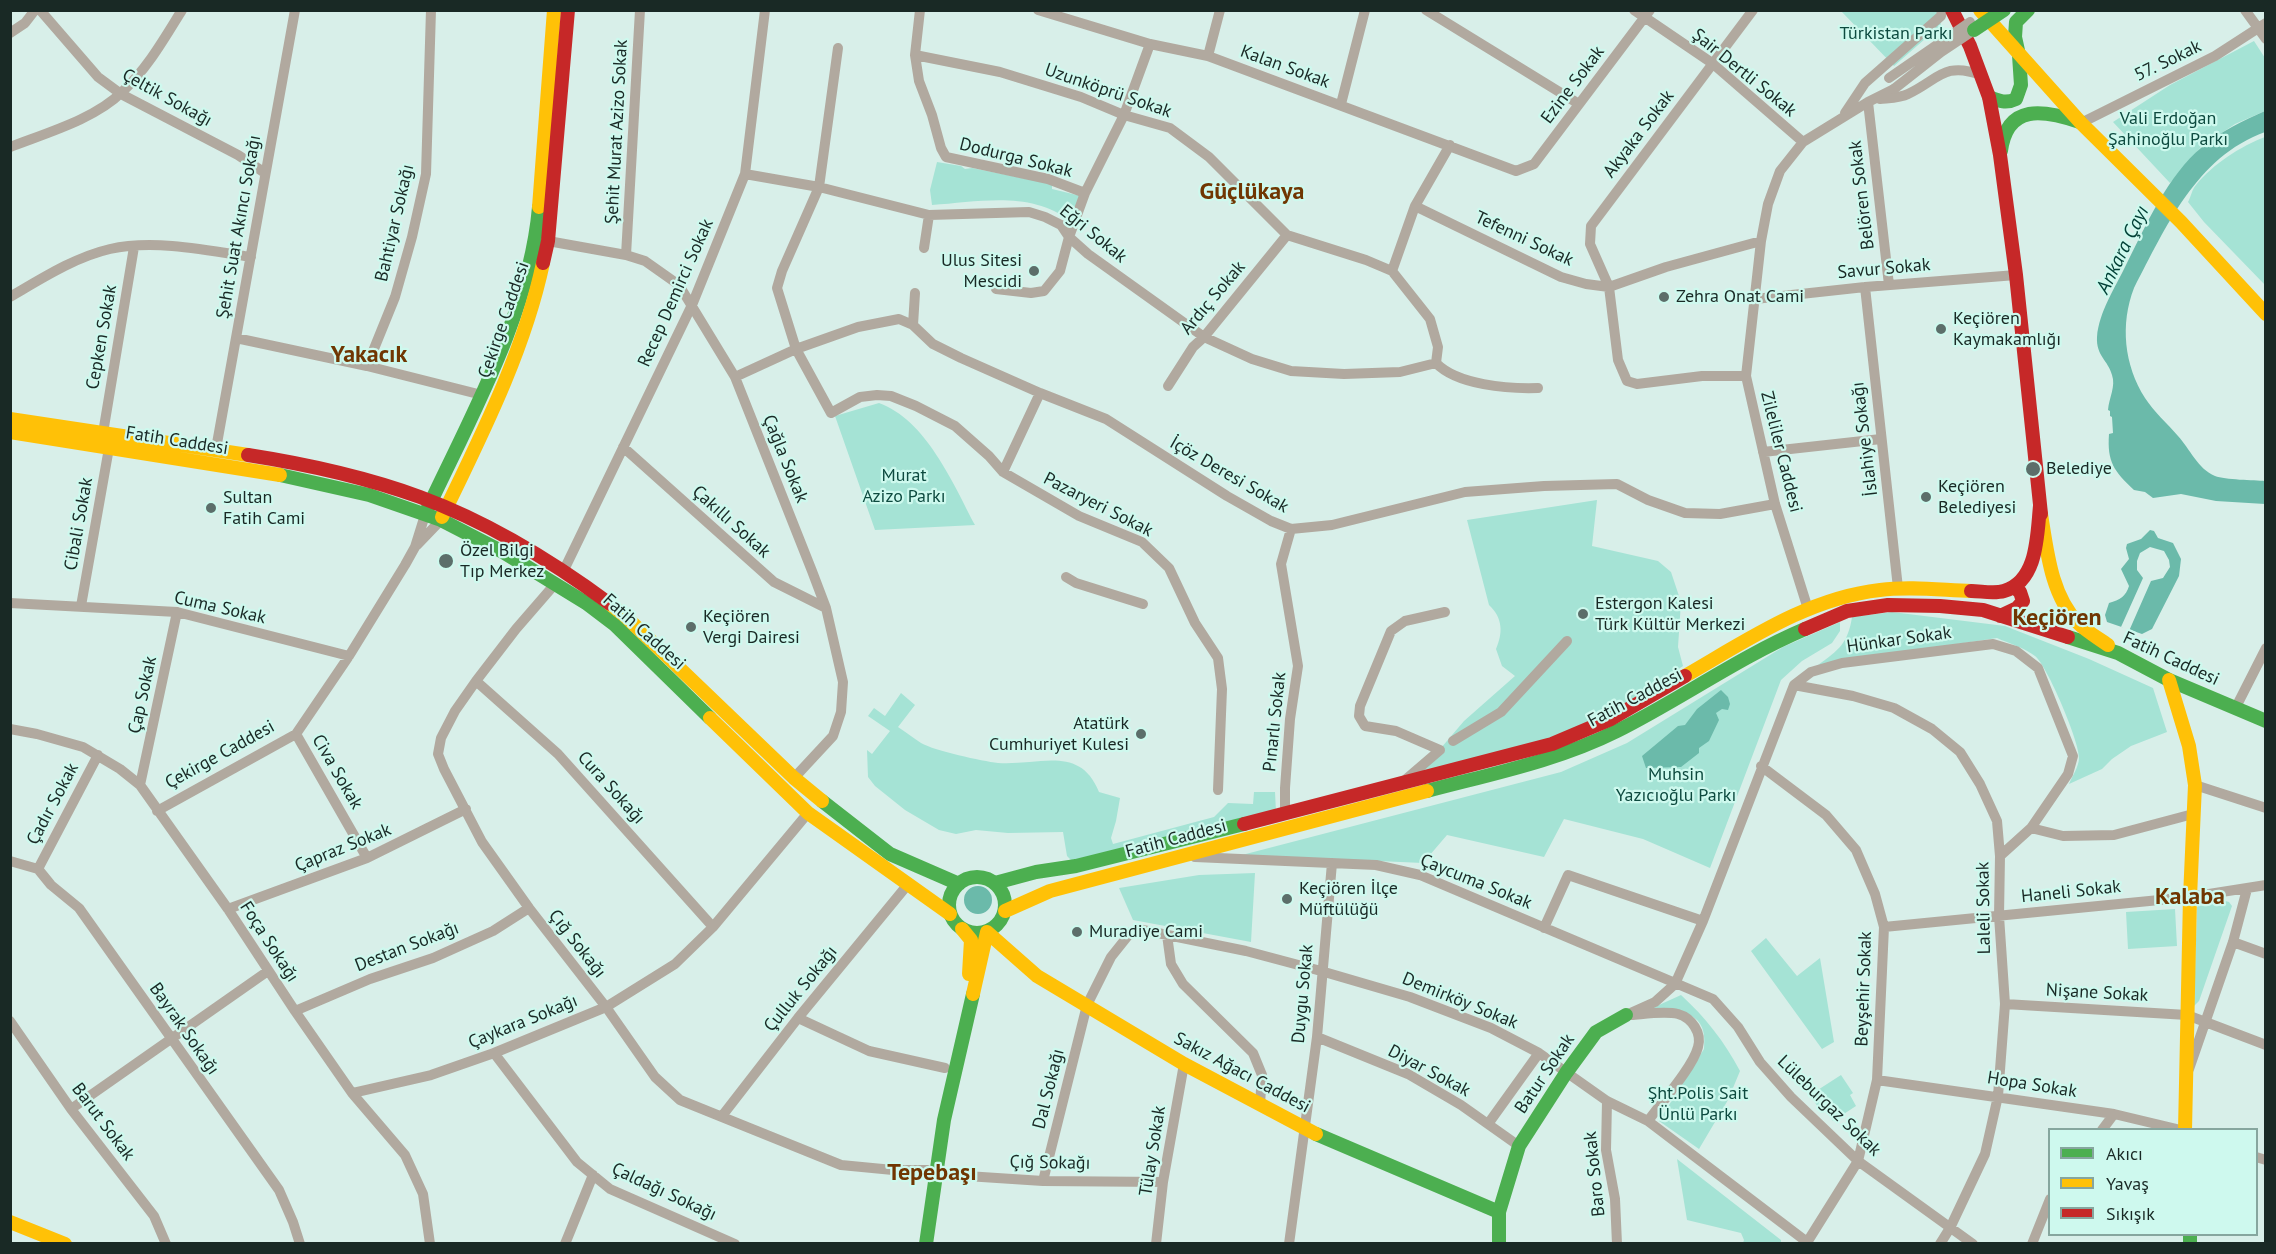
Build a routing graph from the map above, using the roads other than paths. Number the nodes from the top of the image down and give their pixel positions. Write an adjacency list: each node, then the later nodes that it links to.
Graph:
1 (35, 10): 27 (street)
2 (40, 10): 36 (street, Çeltik Sokağı)
3 (182, 10): 36 (street)
4 (295, 10): 49 (street, Şehit Suat Akıncı Sokağı)
5 (431, 10): 79 (street, Bahtiyar Sokağı)
6 (554, 10): 85 (main road, Çekirge Caddesi)
7 (567, 10): 57 (main road, Çekirge Caddesi)
8 (640, 10): 61 (street, Şehit Murat Azizo Sokak)
9 (765, 10): 50 (street, Recep Demirci Sokak)
10 (920, 10): 32 (street)
11 (1038, 10): 29 (street, Kalan Sokak)
12 (1220, 10): 33 (street)
13 (1365, 10): 39 (street)
14 (1426, 10): 40 (street)
15 (1634, 10): 24 (street, Şair Dertli Sokak)
16 (1753, 10): 34 (street, Akyaka Sokak)
17 (1942, 10): 42 (street)
18 (1952, 10): 35 (main road)
19 (1980, 10): 31 (main road)
20 (1988, 10): 26 (main road)
21 (2004, 10): 26 (main road, bridge)
22 (2028, 10): 31 (main road)
23 (2245, 10): 25 (street)
24 (1647, 14): 34 (street, Şair Dertli Sokak); 40 (street, Ezine Sokak)
25 (2262, 25): 28 (street); 43 (street, 57. Sokak)
26 (1972, 26): 38 (street, bridge); 38 (street, bridge)
27 (10, 33)
28 (2265, 39)
29 (1150, 44): 33 (street, Kalan Sokak); 41 (street)
30 (838, 48): 51 (street, Pazaryeri Sokak)
31 (2019, 55): 37 (main road); 43 (main road)
32 (915, 56): 41 (street, Uzunköprü Sokak); 52 (street, Dodurga Sokak)
33 (1208, 56): 39 (street, Kalan Sokak)
34 (1712, 63): 44 (street, Şair Dertli Sokak); 66 (street, Akyaka Sokak)
35 (1981, 75): 37 (main road); 38 (street)
36 (121, 94): 46 (street); 49 (street, Çeltik Sokağı)
37 (1989, 97): 47 (main road)
38 (1868, 102): 42 (street, Zileliler Caddesi); 65 (street, Belören Sokak)
39 (1341, 104): 45 (street, Kalan Sokak)
40 (1579, 104): 48 (street, Ezine Sokak)
41 (1124, 115): 52 (street); 55 (street, Uzunköprü Sokak)
42 (1842, 118): 44 (street, Zileliler Caddesi)
43 (2081, 123): 47 (main road); 73 (main road)
44 (1803, 142): 58 (street, Zileliler Caddesi)
45 (1450, 145): 48 (street, Kalan Sokak); 53 (street)
46 (10, 147)
47 (2000, 155): 64 (main road)
48 (1516, 171)
49 (265, 173): 62 (street, Şehit Suat Akıncı Sokağı)
50 (745, 174): 51 (street, Eğri Sokak); 72 (street, Recep Demirci Sokak)
51 (819, 187): 54 (street, Eğri Sokak); 77 (street, Pazaryeri Sokak)
52 (1085, 193): 56 (street)
53 (1415, 206): 63 (street); 66 (street, Tefenni Sokak)
54 (929, 215): 56 (street, Eğri Sokak); 60 (street)
55 (1287, 235): 63 (street, Uzunköprü Sokak); 75 (street, Ardıç Sokak)
56 (1069, 237): 68 (street); 75 (street, Eğri Sokak)
57 (548, 241): 61 (street, Çağla Sokak); 98 (main road, Çekirge Caddesi)
58 (1761, 241): 66 (street, Tefenni Sokak); 71 (street, Zileliler Caddesi)
59 (134, 247): 62 (street); 70 (street); 88 (street, Cepken Sokak)
60 (924, 248)
61 (626, 255): 72 (street, Çağla Sokak)
62 (251, 257): 76 (street, Şehit Suat Akıncı Sokağı)
63 (1392, 271): 78 (street, Uzunköprü Sokak)
64 (2016, 275): 65 (street, Savur Sokak); 97 (main road)
65 (1889, 285): 67 (street, Savur Sokak)
66 (1609, 287): 80 (street, Akyaka Sokak)
67 (1865, 287): 71 (street, Savur Sokak); 89 (street, İslahiye Sokağı)
68 (996, 289)
69 (915, 292): 74 (street)
70 (10, 297)
71 (1755, 299): 80 (street, Zileliler Caddesi)
72 (692, 305): 81 (street, Çağla Sokak); 90 (street, Recep Demirci Sokak)
73 (2265, 314)
74 (913, 325): 77 (street); 84 (street, İçöz Deresi Sokak)
75 (1204, 337): 78 (street, Eğri Sokak); 82 (street, Ardıç Sokak)
76 (236, 338): 79 (street); 92 (street, Şehit Suat Akıncı Sokağı)
77 (796, 349): 81 (street); 94 (street, Pazaryeri Sokak)
78 (1436, 363): 83 (street)
79 (367, 366): 85 (street)
80 (1746, 376): 93 (street, Zileliler Caddesi)
81 (735, 377): 110 (street, Çağla Sokak)
82 (1168, 386)
83 (1538, 388)
84 (1040, 393): 94 (street); 100 (street, İçöz Deresi Sokak)
85 (482, 395): 95 (main road, Çekirge Caddesi)
86 (10, 419): 88 (main road, Fatih Caddesi)
87 (10, 432): 91 (main road, Fatih Caddesi)
88 (103, 433): 92 (main road, Fatih Caddesi)
89 (1881, 439): 93 (street); 106 (street, İslahiye Sokağı)
90 (623, 447): 102 (street, Recep Demirci Sokak); 110 (street, Çakıllı Sokak)
91 (109, 448): 99 (main road, Fatih Caddesi); 109 (street, Cibali Sokak)
92 (216, 449): 95 (main road, Fatih Caddesi)
93 (1763, 452): 96 (street, Zileliler Caddesi)
94 (1003, 472): 133 (street, Pazaryeri Sokak)
95 (431, 501): 98 (main road, Fatih Caddesi); 99 (main road, Çekirge Caddesi)
96 (1775, 504): 100 (street, İçöz Deresi Sokak); 111 (street, Zileliler Caddesi)
97 (2040, 506): 105 (main road); 117 (main road)
98 (444, 514): 99 (main road, Fatih Caddesi); 101 (street, Çekirge Caddesi); 102 (main road, Fatih Caddesi); 104 (main road, Fatih Caddesi)
99 (425, 515): 101 (street, Çekirge Caddesi)
100 (1291, 529): 138 (street, Pınarlı Sokak)
101 (415, 547): 118 (street, Çekirge Caddesi)
102 (562, 572): 129 (main road, Fatih Caddesi)
103 (1066, 577): 108 (street)
104 (555, 584): 120 (street, Çığ Sokağı); 137 (main road, Fatih Caddesi)
105 (2014, 586): 106 (main road, Fatih Caddesi); 114 (main road)
106 (1898, 588): 111 (main road, Fatih Caddesi)
107 (10, 603): 109 (street, Cuma Sokak)
108 (1143, 604)
109 (81, 606): 112 (street, Cuma Sokak)
110 (826, 608): 129 (street, Çağla Sokak)
111 (1808, 609): 130 (main road, Fatih Caddesi)
112 (177, 612): 118 (street, Cuma Sokak); 131 (street, Çap Sokak)
113 (1445, 612): 130 (street)
114 (2000, 616): 117 (main road, Fatih Caddesi); 142 (main road, Fatih Caddesi)
115 (1567, 641): 126 (street)
116 (2265, 648): 122 (street)
117 (2118, 653): 119 (main road, Fatih Caddesi)
118 (349, 656): 125 (street, Çekirge Caddesi)
119 (2169, 680): 122 (main road, Fatih Caddesi); 132 (main road)
120 (476, 681): 135 (street, Çığ Sokağı); 159 (street, Cura Sokağı)
121 (1794, 685): 128 (street); 140 (street, Hünkar Sokak); 141 (street, Laleli Sokak)
122 (2235, 709): 123 (main road, Fatih Caddesi)
123 (2265, 721)
124 (10, 729): 127 (street, Foça Sokağı)
125 (296, 734): 136 (street, Çekirge Caddesi); 143 (street, Civa Sokak)
126 (1453, 741)
127 (98, 755): 131 (street, Foça Sokağı); 146 (street, Çadır Sokak)
128 (1761, 766): 158 (street); 160 (street, Beyşehir Sokak)
129 (794, 778): 149 (main road, Fatih Caddesi)
130 (1400, 784): 138 (main road, Fatih Caddesi)
131 (140, 785): 136 (street, Foça Sokağı)
132 (2195, 785): 134 (street); 139 (main road)
133 (1218, 790)
134 (2265, 808)
135 (466, 809): 143 (street, Çapraz Sokak); 153 (street, Çığ Sokağı)
136 (157, 811): 154 (street, Foça Sokağı)
137 (808, 813): 147 (main road, Fatih Caddesi); 159 (street, Çaykara Sokağı)
138 (1285, 814): 148 (main road, Fatih Caddesi)
139 (2193, 814): 140 (street); 152 (main road)
140 (2031, 828): 141 (street, Hünkar Sokak)
141 (2000, 856): 157 (street, Laleli Sokak)
142 (1180, 857): 145 (street, Çaycuma Sokak); 155 (main road, Fatih Caddesi)
143 (368, 858): 154 (street, Çapraz Sokak)
144 (10, 861): 146 (street)
145 (1332, 863): 161 (street, Çaycuma Sokak); 168 (street, Duygu Sokak)
146 (38, 868): 180 (street, Bayrak Sokağı)
147 (909, 883): 156 (main road, Fatih Caddesi); 176 (street, Çulluk Sokağı)
148 (995, 883): 149 (main road); 155 (main road)
149 (959, 884): 156 (main road)
150 (2265, 885): 151 (street, Haneli Sokak)
151 (2247, 889): 152 (street, Haneli Sokak); 165 (street)
152 (2190, 897): 157 (street, Haneli Sokak); 175 (main road)
153 (529, 908): 172 (street, Çığ Sokağı); 173 (street, Destan Sokağı)
154 (228, 909): 167 (street, Foça Sokağı)
155 (1005, 911): 163 (main road)
156 (950, 914): 162 (main road)
157 (1999, 916): 160 (street, Haneli Sokak); 170 (street, Laleli Sokak)
158 (1703, 921): 161 (street); 169 (street)
159 (712, 927): 172 (street, Çaykara Sokağı)
160 (1884, 927): 188 (street, Beyşehir Sokak)
161 (1544, 928): 169 (street, Çaycuma Sokak)
162 (962, 929): 163 (main road); 185 (main road)
163 (987, 932): 171 (main road, Sakız Ağacı Caddesi); 204 (main road)
164 (1167, 935): 168 (street, Demirköy Sokak); 171 (street, Demirköy Sokak); 192 (street)
165 (2233, 942): 166 (street); 178 (street)
166 (2265, 954)
167 (268, 971): 173 (street, Foça Sokağı); 180 (street)
168 (1322, 971): 179 (street, Duygu Sokak); 183 (street, Demirköy Sokak)
169 (1675, 984): 174 (street); 203 (street, Lüleburgaz Sokak)
170 (2005, 1004): 175 (street, Nişane Sokak); 190 (street, Laleli Sokak)
171 (1087, 1005): 184 (main road, Sakız Ağacı Caddesi); 206 (street, Dal Sokağı)
172 (606, 1007): 182 (street, Çaykara Sokağı); 195 (street, Çığ Sokağı)
173 (295, 1011): 189 (street, Foça Sokağı)
174 (1626, 1015): 186 (main road, Batur Sokak); 196 (street, Batur Sokak)
175 (2187, 1015): 178 (street, Nişane Sokak); 187 (main road)
176 (798, 1018): 185 (street); 195 (street, Çulluk Sokağı)
177 (10, 1021): 193 (street, Barut Sokak)
178 (2207, 1022): 181 (street, Nişane Sokak); 187 (street)
179 (1317, 1037): 197 (street, Diyar Sokak); 198 (street, Duygu Sokak)
180 (170, 1038): 193 (street); 215 (street, Bayrak Sokağı)
181 (2265, 1045)
182 (494, 1053): 189 (street, Çaykara Sokağı); 205 (street, Çaldağı Sokağı)
183 (1539, 1053): 186 (street, Demirköy Sokak); 197 (street)
184 (1184, 1064): 192 (main road, Sakız Ağacı Caddesi); 207 (street, Tülay Sokak)
185 (945, 1068): 204 (main road)
186 (1566, 1072): 191 (street, Demirköy Sokak); 202 (main road, Batur Sokak)
187 (2187, 1073): 201 (main road)
188 (1877, 1080): 190 (street, Hopa Sokak); 203 (street, Beyşehir Sokak)
189 (352, 1093): 216 (street, Foça Sokağı)
190 (1998, 1096): 194 (street, Hopa Sokak); 211 (street, Laleli Sokak)
191 (1607, 1101): 196 (street, Demirköy Sokak); 224 (street, Baro Sokak)
192 (1260, 1104): 198 (main road, Sakız Ağacı Caddesi)
193 (71, 1109): 214 (street, Barut Sokak)
194 (2114, 1114): 199 (street); 200 (street, Hopa Sokak)
195 (722, 1116): 204 (street, Çığ Sokağı)
196 (1648, 1121): 212 (street, Demirköy Sokak)
197 (1488, 1124): 202 (street, Diyar Sokak)
198 (1303, 1128): 209 (main road, Sakız Ağacı Caddesi); 222 (street, Duygu Sokak)
199 (2104, 1128)
200 (2174, 1128)
201 (2183, 1128)
202 (1519, 1146): 209 (main road, Batur Sokak)
203 (1858, 1161): 211 (street, Lüleburgaz Sokak); 212 (street, Beyşehir Sokak)
204 (931, 1172): 206 (street, Çığ Sokağı); 219 (main road); 220 (main road)
205 (593, 1175): 217 (street); 218 (street, Çaldağı Sokağı)
206 (1043, 1181): 207 (street, Çığ Sokağı)
207 (1163, 1182): 221 (street, Tülay Sokak)
208 (2048, 1202): 227 (street)
209 (1499, 1212): 223 (main road, Batur Sokak)
210 (10, 1222): 213 (main road)
211 (1950, 1228): 225 (street, Laleli Sokak); 226 (street, Lüleburgaz Sokak)
212 (1806, 1243)
213 (65, 1244)
214 (166, 1244)
215 (300, 1244)
216 (430, 1244)
217 (565, 1244)
218 (735, 1244)
219 (917, 1244)
220 (926, 1244)
221 (1156, 1244)
222 (1289, 1244)
223 (1498, 1244)
224 (1617, 1244)
225 (1940, 1244)
226 (1973, 1244)
227 (2032, 1244)

